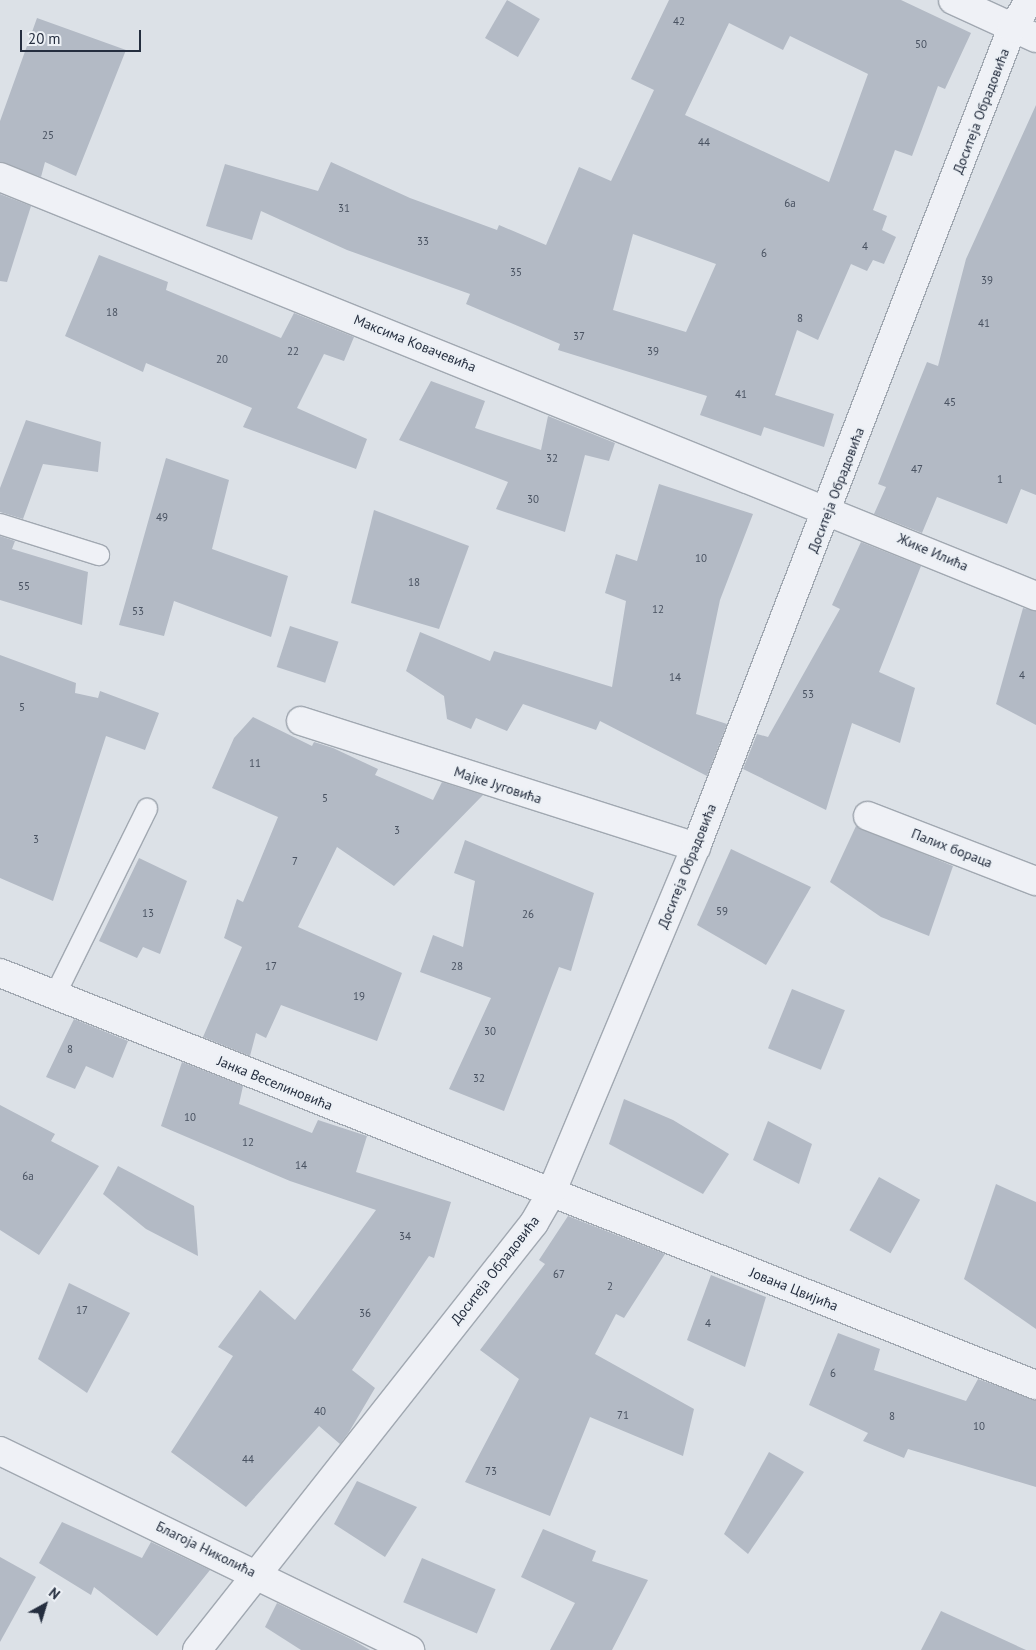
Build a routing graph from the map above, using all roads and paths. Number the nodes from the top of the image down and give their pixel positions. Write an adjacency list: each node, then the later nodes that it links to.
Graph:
1 (953, 0): 3 (street)
2 (1030, 0): 3 (street, Доситеја Обрадовића)
3 (1024, 33): 5 (street, Доситеја Обрадовића)
4 (0, 177): 5 (street, Максима Ковачевића)
5 (829, 510): 8 (street, Жике Илића); 12 (street, Доситеја Обрадовића)
6 (0, 524): 7 (lane)
7 (99, 555)
8 (1036, 596)
9 (301, 721): 12 (street, Мајке Југовића)
10 (147, 809): 15 (lane)
11 (868, 816): 13 (street, Палих бораца)
12 (696, 847): 16 (street, Доситеја Обрадовића)
13 (1036, 881)
14 (0, 973): 15 (street, Јанка Веселиновића)
15 (55, 995): 16 (street, Јанка Веселиновића)
16 (551, 1192): 17 (street, Јована Цвијића); 19 (street, Доситеја Обрадовића)
17 (1036, 1385)
18 (0, 1451): 19 (street, Благоја Николића)
19 (257, 1574): 20 (street, Доситеја Обрадовића); 21 (street, Благоја Николића)
20 (197, 1650)
21 (410, 1650)

